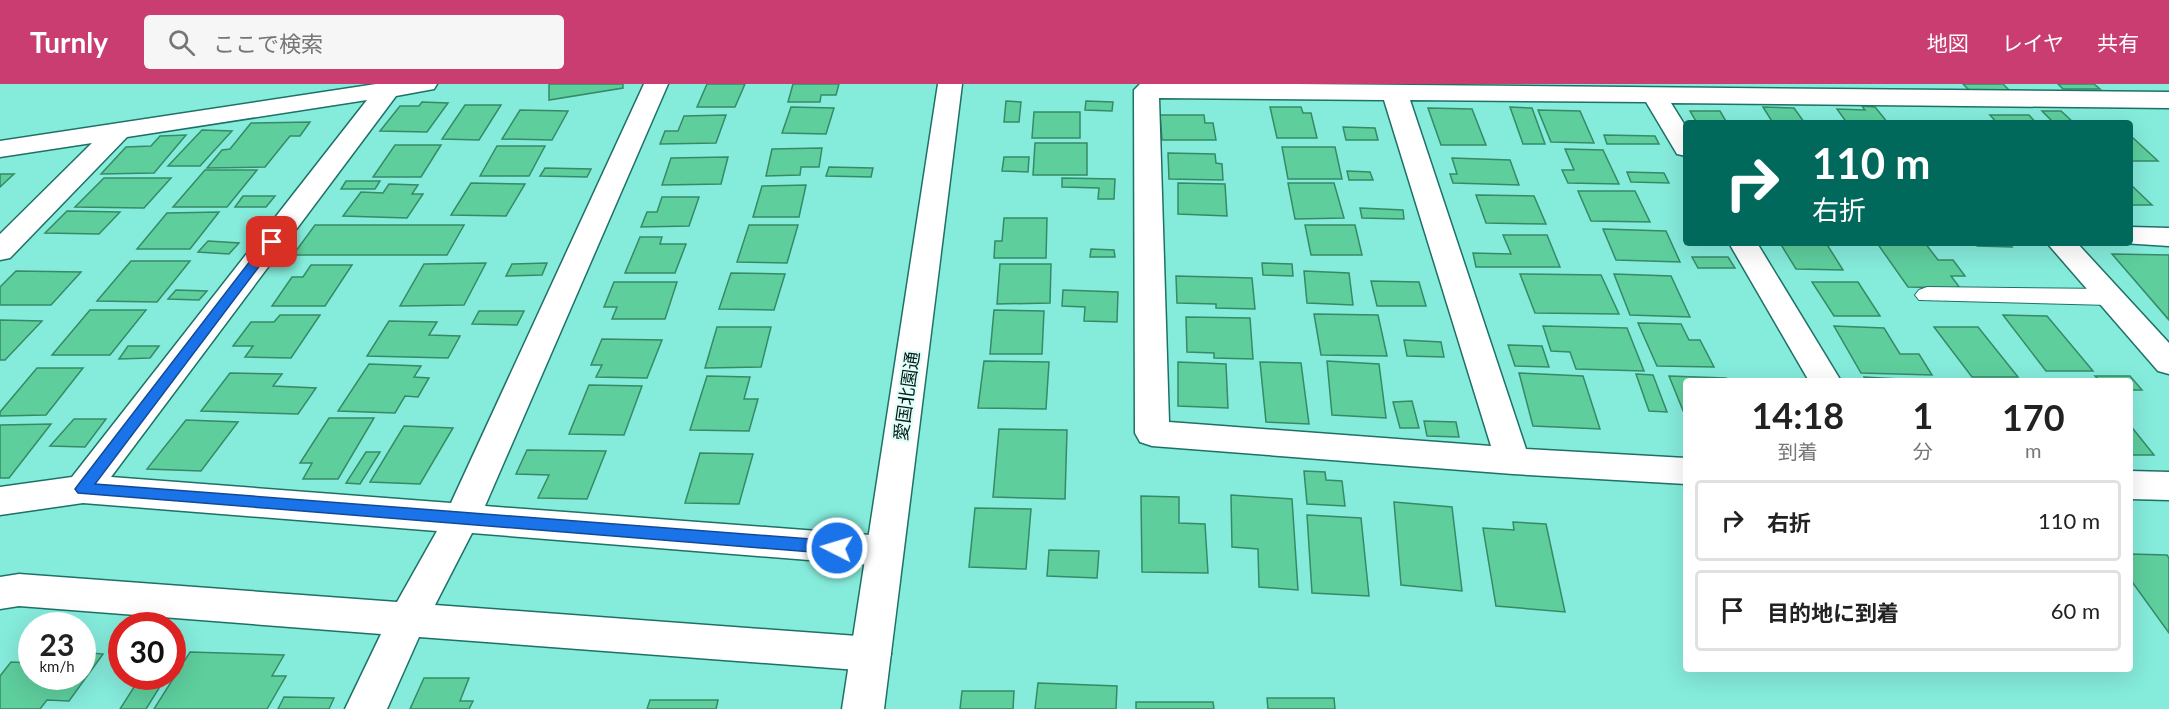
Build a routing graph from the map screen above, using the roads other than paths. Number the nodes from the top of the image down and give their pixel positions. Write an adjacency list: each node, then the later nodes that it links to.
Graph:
1 (425, 84): 4 (street)
2 (656, 84): 28 (street)
3 (950, 84): 29 (street, 愛国北園通)
4 (388, 90): 10 (street); 26 (street)
5 (1923, 91): 7 (street); 8 (street); 9 (street)
6 (1395, 94): 7 (street); 22 (street); 22 (street)
7 (1654, 95): 11 (street)
8 (2160, 95)
9 (1949, 120)
10 (117, 133): 12 (street); 17 (street)
11 (1683, 143)
12 (0, 149)
13 (2133, 236): 14 (street)
14 (2169, 237)
15 (1745, 246): 21 (street)
16 (2064, 246): 19 (street)
17 (0, 251)
18 (1927, 295): 19 (lane)
19 (2110, 297): 20 (street)
20 (2169, 363)
21 (1823, 378)
22 (1513, 461): 23 (street)
23 (1683, 471)
24 (2133, 485): 25 (street)
25 (2169, 486)
26 (83, 489): 27 (street); 28 (street)
27 (0, 501)
28 (462, 518): 29 (street); 31 (street)
29 (884, 551): 32 (street, 愛国北園通)
30 (6, 600): 31 (street)
31 (407, 620): 32 (street); 33 (street)
32 (871, 654): 34 (street, 愛国北園通)
33 (366, 709)
34 (863, 709)

